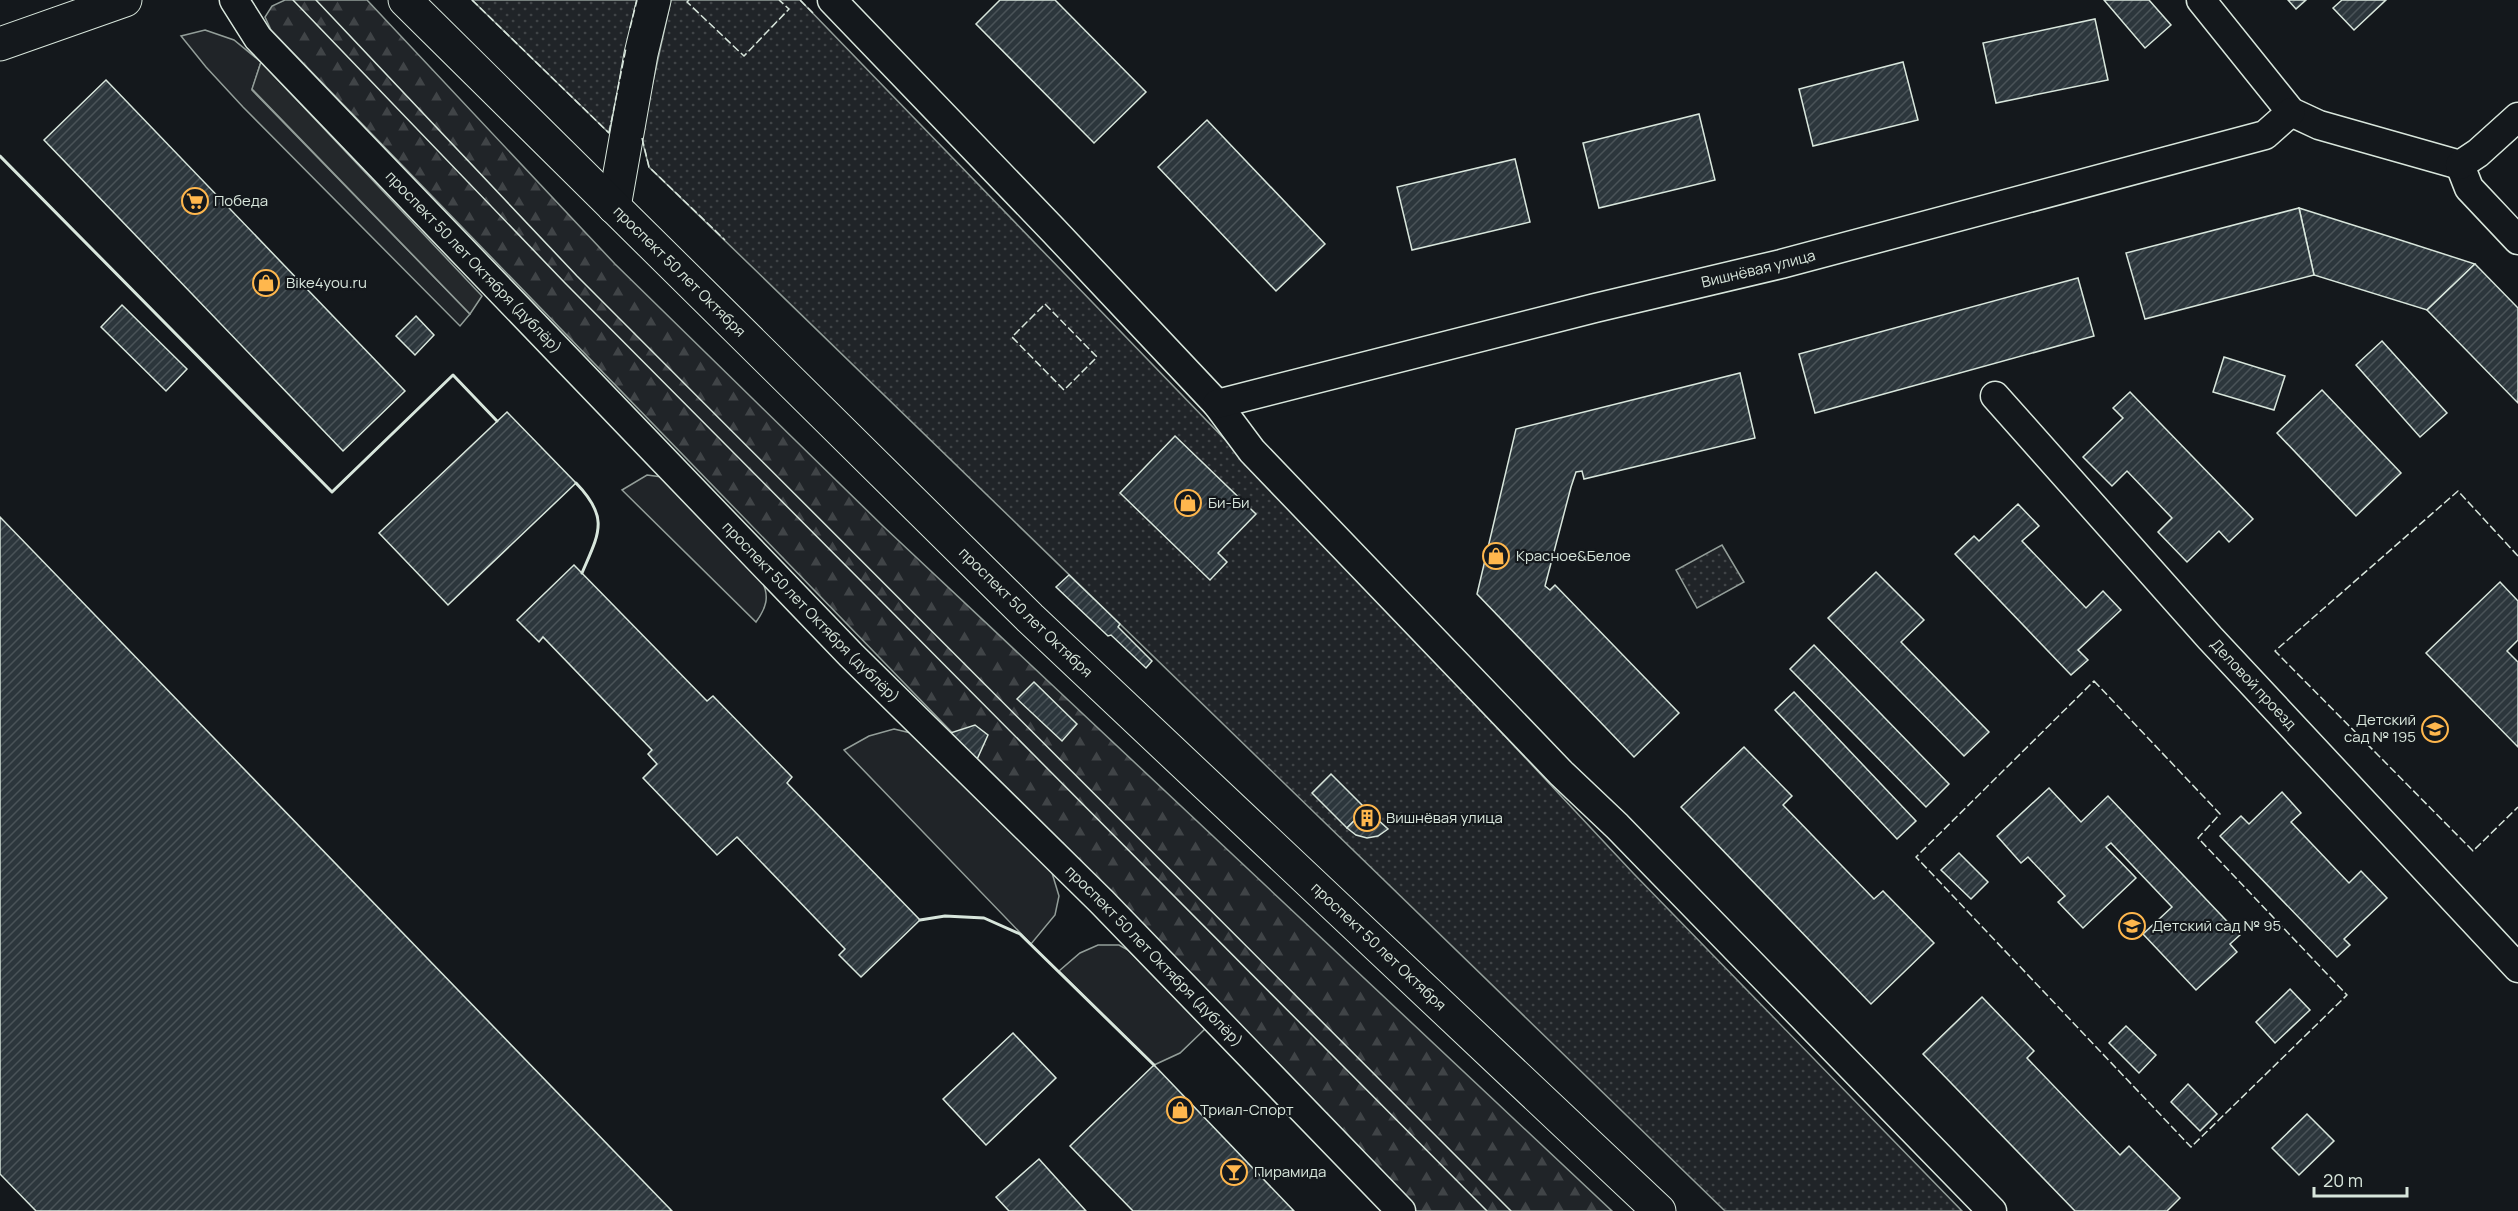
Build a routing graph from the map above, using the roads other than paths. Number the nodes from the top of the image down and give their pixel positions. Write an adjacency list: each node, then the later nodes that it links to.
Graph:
1 (125, 0): 7 (main road)
2 (234, 0): 16 (street, проспект 50 лет Октября (дублёр))
3 (405, 0): 11 (main road, проспект 50 лет Октября)
4 (654, 0): 11 (main road)
5 (832, 0): 14 (street)
6 (2201, 0): 8 (street)
7 (0, 44)
8 (2291, 112): 10 (street); 14 (street, Вишнёвая улица)
9 (2518, 117): 10 (street)
10 (2460, 165): 12 (street)
11 (614, 207): 17 (main road, проспект 50 лет Октября)
12 (2518, 240)
13 (1995, 396): 15 (street, Деловой проезд)
14 (1217, 404): 18 (street)
15 (2518, 968)
16 (1401, 1211)
17 (1659, 1211)
18 (1992, 1211)

